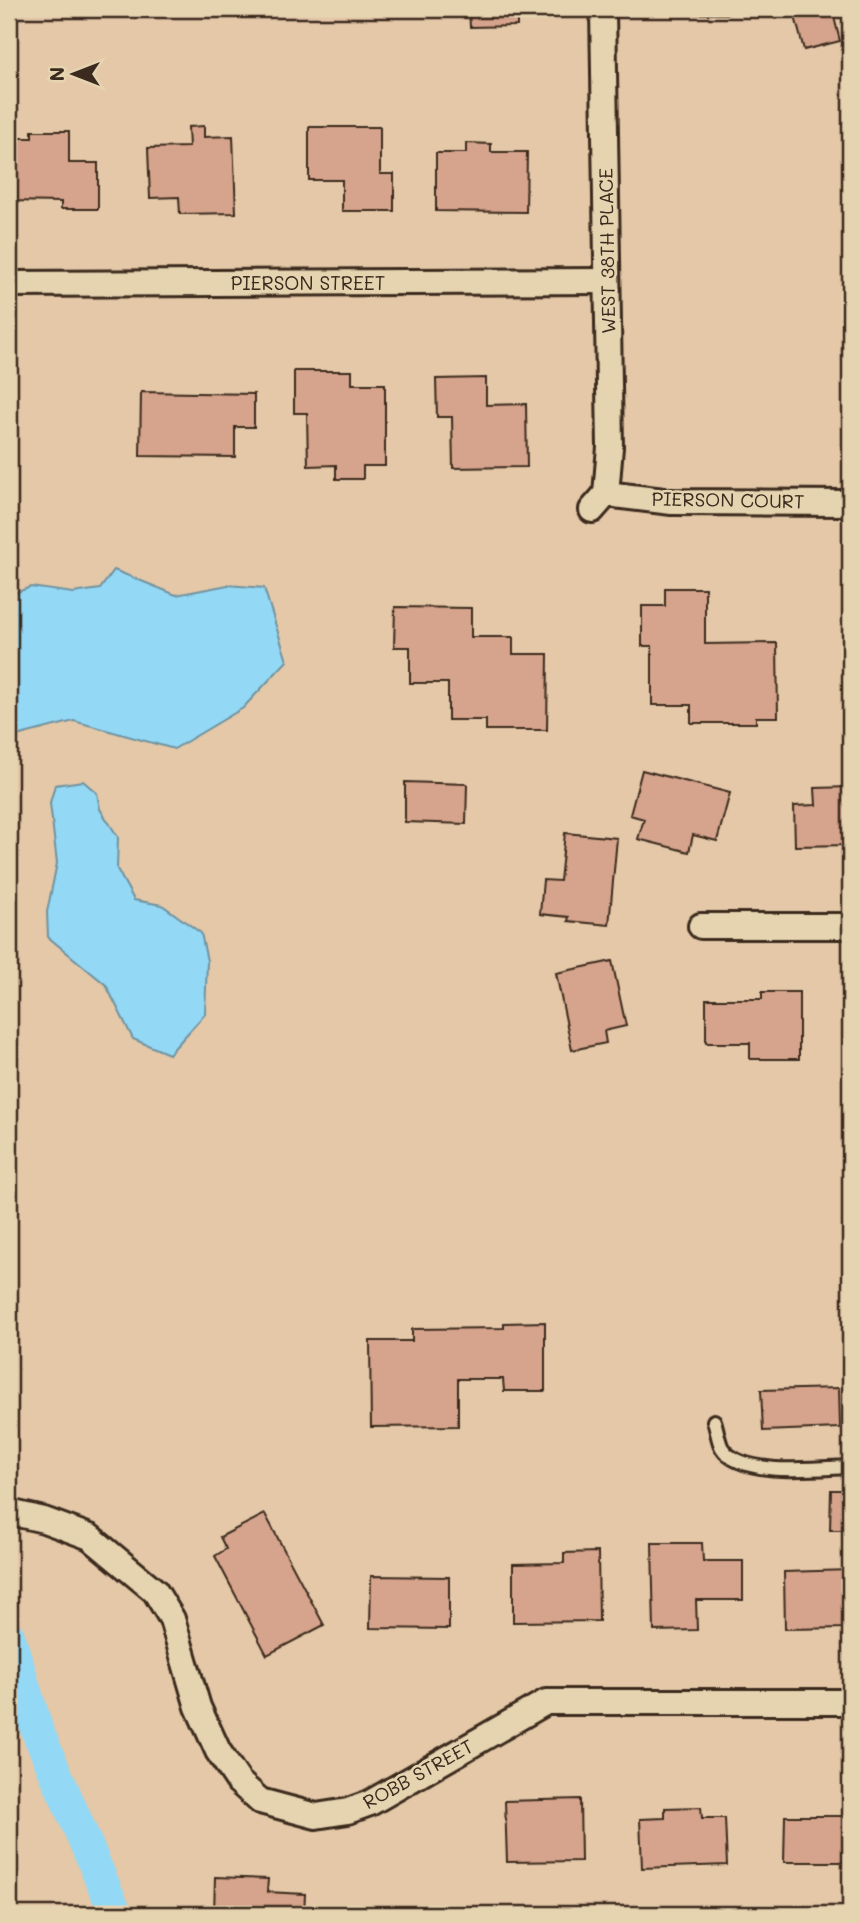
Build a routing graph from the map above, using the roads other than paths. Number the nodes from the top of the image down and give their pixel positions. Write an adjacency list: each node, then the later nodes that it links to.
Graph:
1 (603, 9): 2 (street, WEST 38TH PLACE)
2 (607, 281): 3 (street, PIERSON STREET); 4 (street, WEST 38TH PLACE)
3 (9, 284)
4 (599, 502): 5 (street, PIERSON COURT)
5 (850, 503)
6 (701, 926): 7 (street)
7 (850, 926)
8 (714, 1421): 9 (lane)
9 (850, 1467)
10 (9, 1512): 11 (street, ROBB STREET)
11 (850, 1702)

